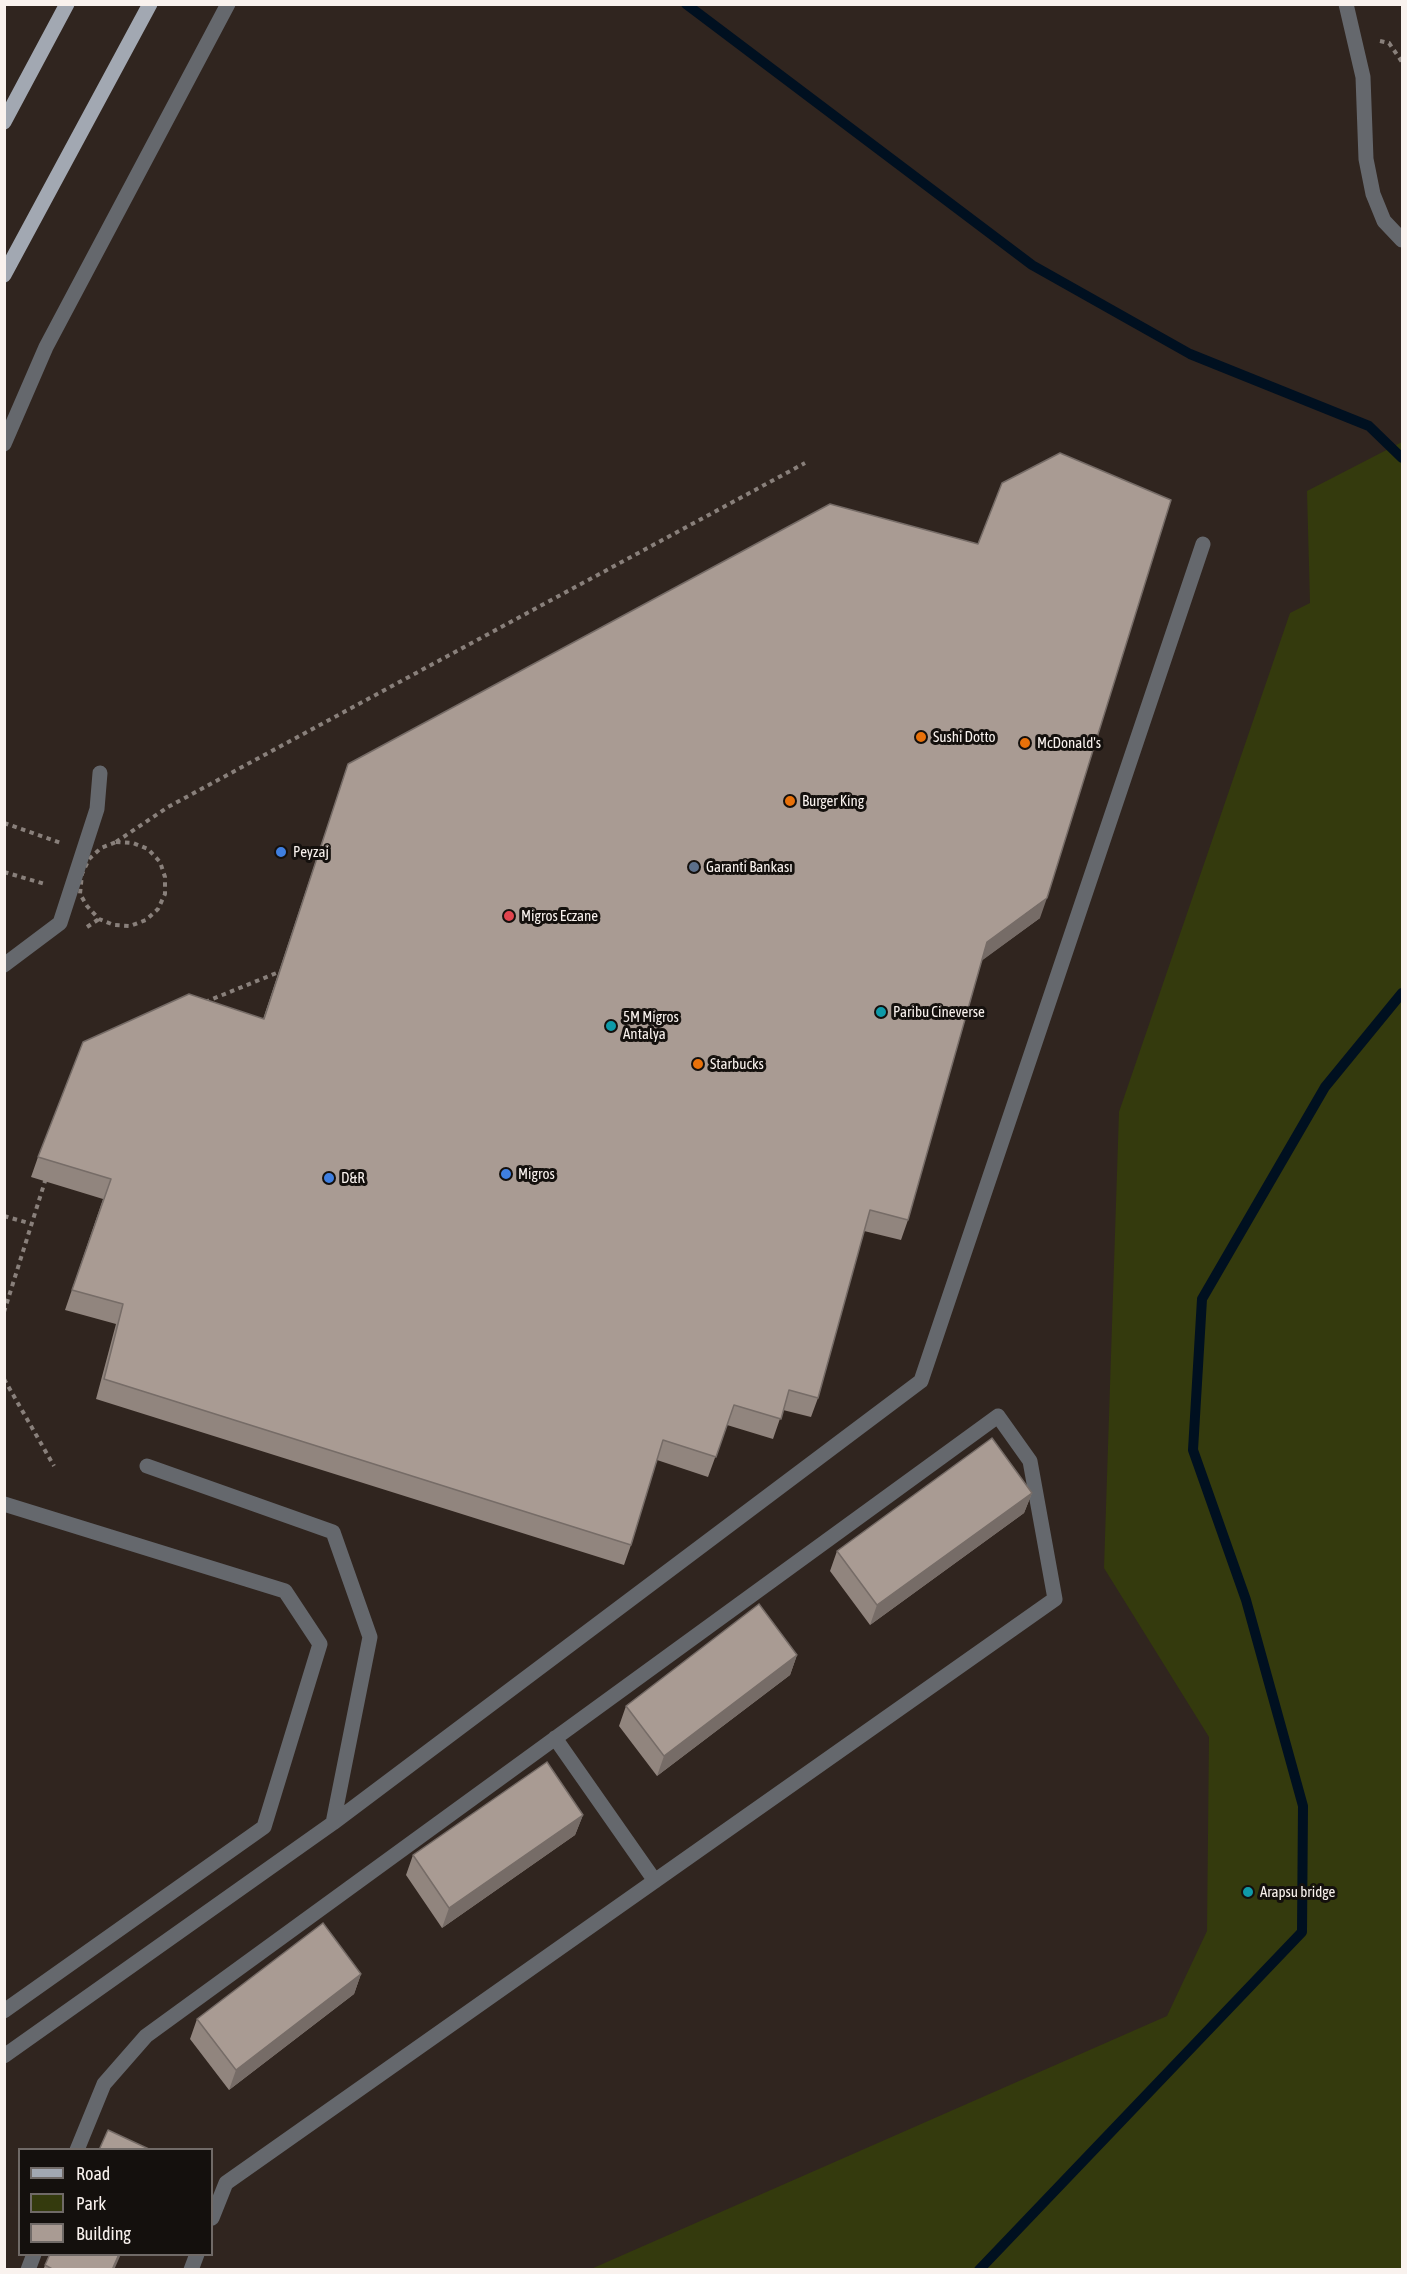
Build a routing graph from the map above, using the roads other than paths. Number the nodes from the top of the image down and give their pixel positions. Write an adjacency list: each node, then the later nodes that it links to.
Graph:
1 (67, 4): 5 (main road)
2 (150, 4): 7 (main road)
3 (228, 4): 8 (lane)
4 (1346, 4): 6 (lane)
5 (4, 122)
6 (1402, 240)
7 (5, 276)
8 (4, 444)
9 (1203, 543): 15 (lane)
10 (100, 773): 11 (lane)
11 (4, 965)
12 (147, 1466): 15 (lane)
13 (4, 1504): 17 (lane)
14 (555, 1738): 16 (lane); 16 (lane); 19 (lane)
15 (333, 1823): 18 (lane)
16 (655, 1881): 20 (lane)
17 (4, 2011)
18 (4, 2056)
19 (78, 2148)
20 (213, 2216)

